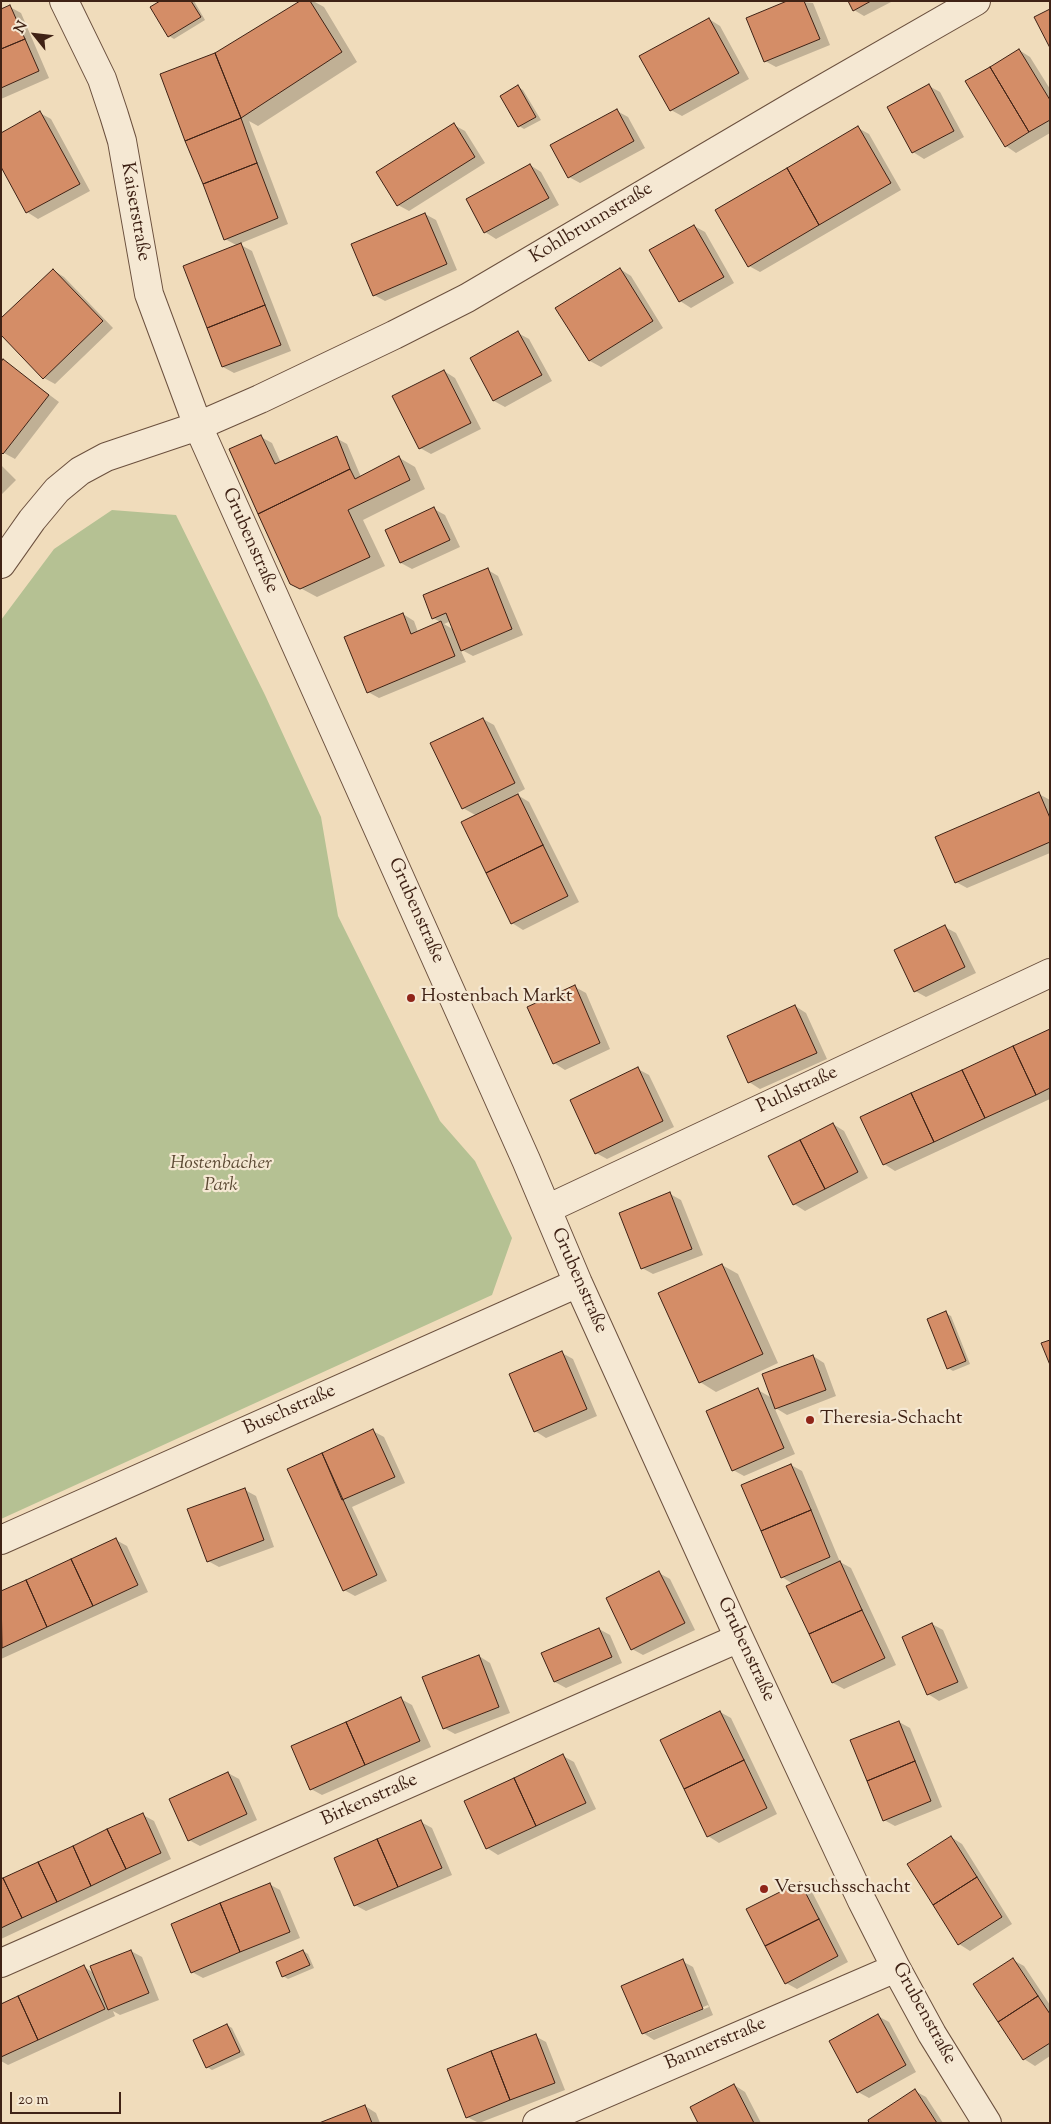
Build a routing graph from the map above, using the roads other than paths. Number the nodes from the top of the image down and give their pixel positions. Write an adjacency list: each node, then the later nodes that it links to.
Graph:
1 (64, 1): 3 (street, Kaiserstraße)
2 (976, 1): 3 (street, Kohlbrunnstraße)
3 (198, 426): 4 (street, Kohlbrunnstraße); 6 (street, Grubenstraße)
4 (1, 564)
5 (1050, 974): 6 (street, Puhlstraße)
6 (547, 1208): 7 (street, Grubenstraße)
7 (578, 1283): 8 (street, Buschstraße); 9 (street, Grubenstraße)
8 (1, 1540)
9 (739, 1638): 10 (street, Birkenstraße); 11 (street, Grubenstraße)
10 (1, 1963)
11 (896, 1968): 12 (street, Bannerstraße); 13 (street, Grubenstraße)
12 (537, 2123)
13 (987, 2123)

